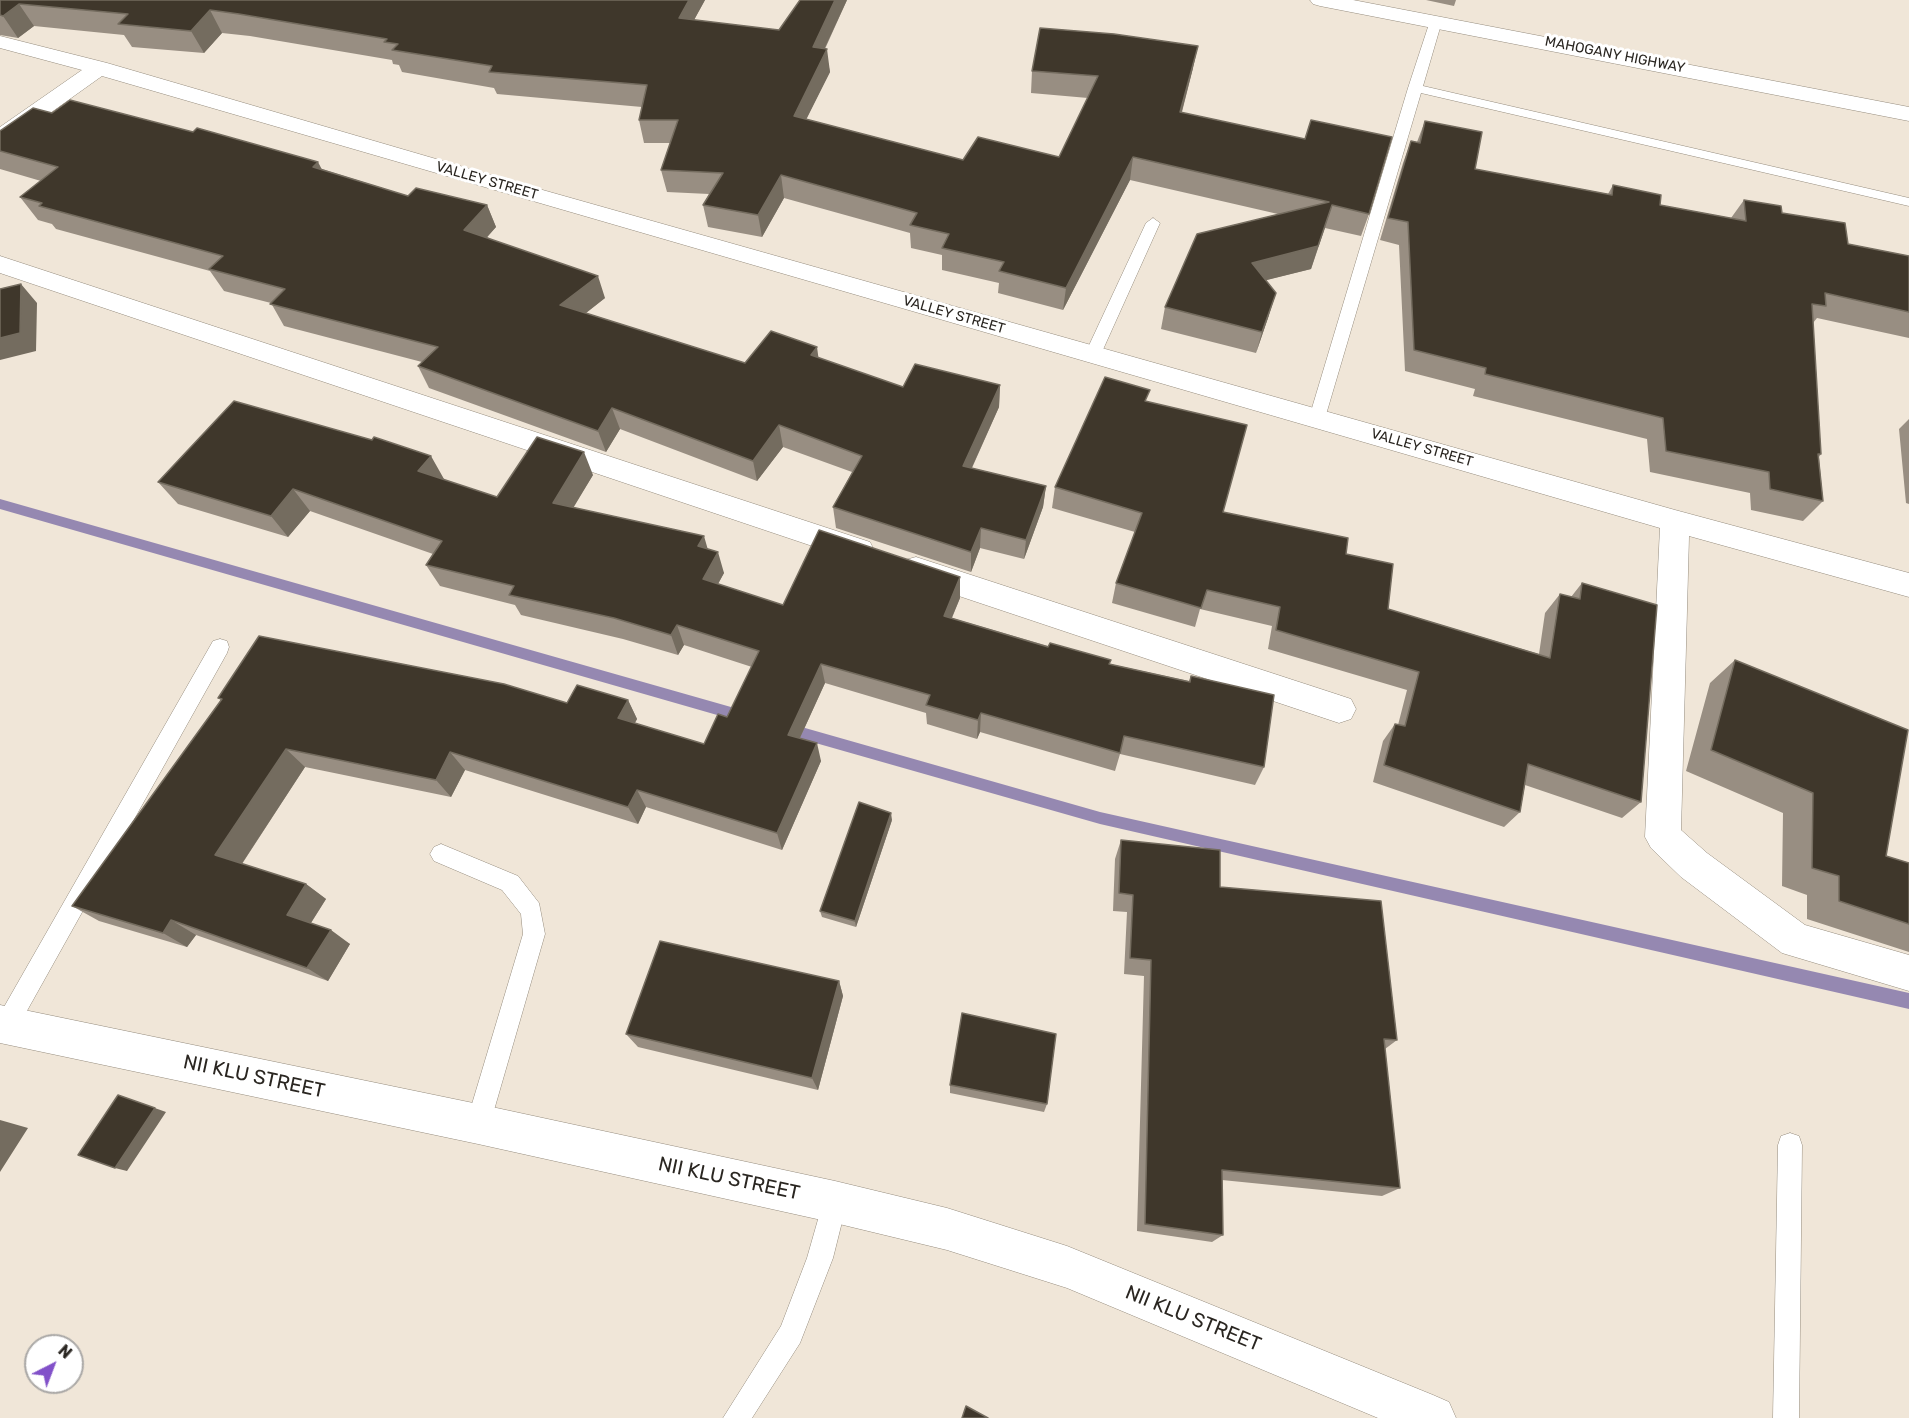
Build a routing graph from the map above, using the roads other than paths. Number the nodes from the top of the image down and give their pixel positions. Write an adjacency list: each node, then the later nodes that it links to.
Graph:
1 (1320, 0): 2 (street, MAHOGANY HIGHWAY)
2 (1436, 21): 5 (lane); 6 (street, MAHOGANY HIGHWAY)
3 (0, 42): 4 (street, VALLEY STREET)
4 (99, 68): 7 (street); 11 (street, VALLEY STREET)
5 (1415, 88): 8 (lane); 12 (lane)
6 (1909, 114)
7 (0, 138)
8 (1909, 202)
9 (1153, 223): 11 (lane)
10 (0, 264): 16 (street)
11 (1093, 354): 12 (street, VALLEY STREET)
12 (1317, 418): 13 (street, VALLEY STREET)
13 (1675, 521): 14 (street, VALLEY STREET); 18 (street)
14 (1909, 585)
15 (220, 647): 19 (lane)
16 (1339, 709)
17 (441, 854): 20 (lane)
18 (1909, 973)
19 (3, 1025): 20 (street, NII KLU STREET)
20 (478, 1124): 22 (street, NII KLU STREET)
21 (1790, 1145): 25 (lane)
22 (835, 1202): 23 (lane); 24 (street, NII KLU STREET)
23 (736, 1418)
24 (1433, 1418)
25 (1786, 1418)

